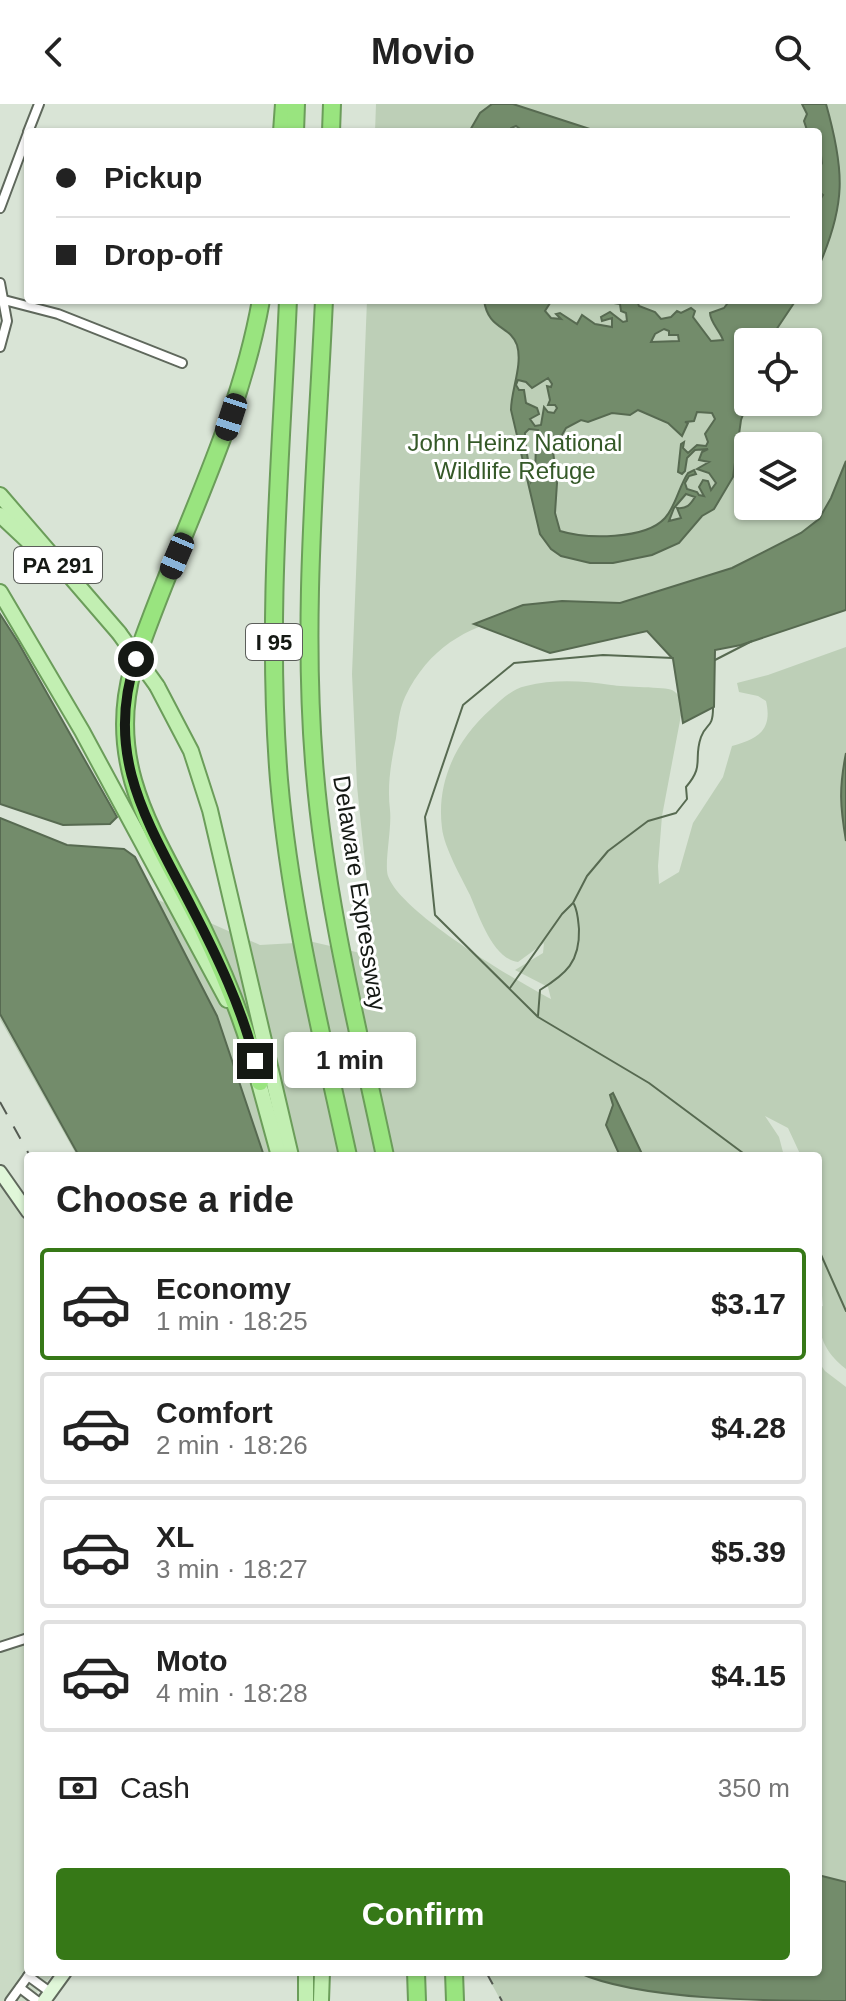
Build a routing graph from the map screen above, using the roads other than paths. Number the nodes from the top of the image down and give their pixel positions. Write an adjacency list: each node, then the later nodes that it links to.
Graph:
1 (39, 104): 5 (street)
2 (284, 104): 6 (highway)
3 (296, 104): 7 (highway)
4 (332, 104): 8 (highway)
5 (30, 128)
6 (282, 128)
7 (295, 128)
8 (331, 128)
9 (24, 143): 10 (street)
10 (0, 208)
11 (0, 283): 12 (street)
12 (4, 300): 16 (street); 18 (street)
13 (260, 304): 23 (highway)
14 (288, 304): 26 (highway, I 95)
15 (324, 304): 27 (highway, Delaware Expressway / I 95)
16 (2, 338): 17 (street)
17 (0, 347)
18 (182, 363)
19 (0, 495): 21 (main road, PA 291)
20 (0, 515): 21 (main road)
21 (62, 569): 25 (main road, PA 291, bridge)
22 (0, 592): 23 (main road, PA 291)
23 (260, 1082): 24 (main road, PA 291)
24 (278, 1152)
25 (290, 1152)
26 (347, 1152)
27 (384, 1152)
28 (0, 1172): 29 (street)
29 (24, 1206)
30 (24, 1639): 31 (street)
31 (0, 1647)
32 (29, 1976): 39 (street)
33 (32, 1976): 40 (street)
34 (63, 1976): 40 (street)
35 (306, 1976): 43 (main road)
36 (322, 1976): 44 (main road)
37 (416, 1976): 45 (highway)
38 (454, 1976): 46 (highway)
39 (20, 1988): 41 (street); 42 (street)
40 (52, 1998)
41 (10, 2001)
42 (37, 2001)
43 (306, 2001)
44 (321, 2001)
45 (417, 2001)
46 (455, 2001)

